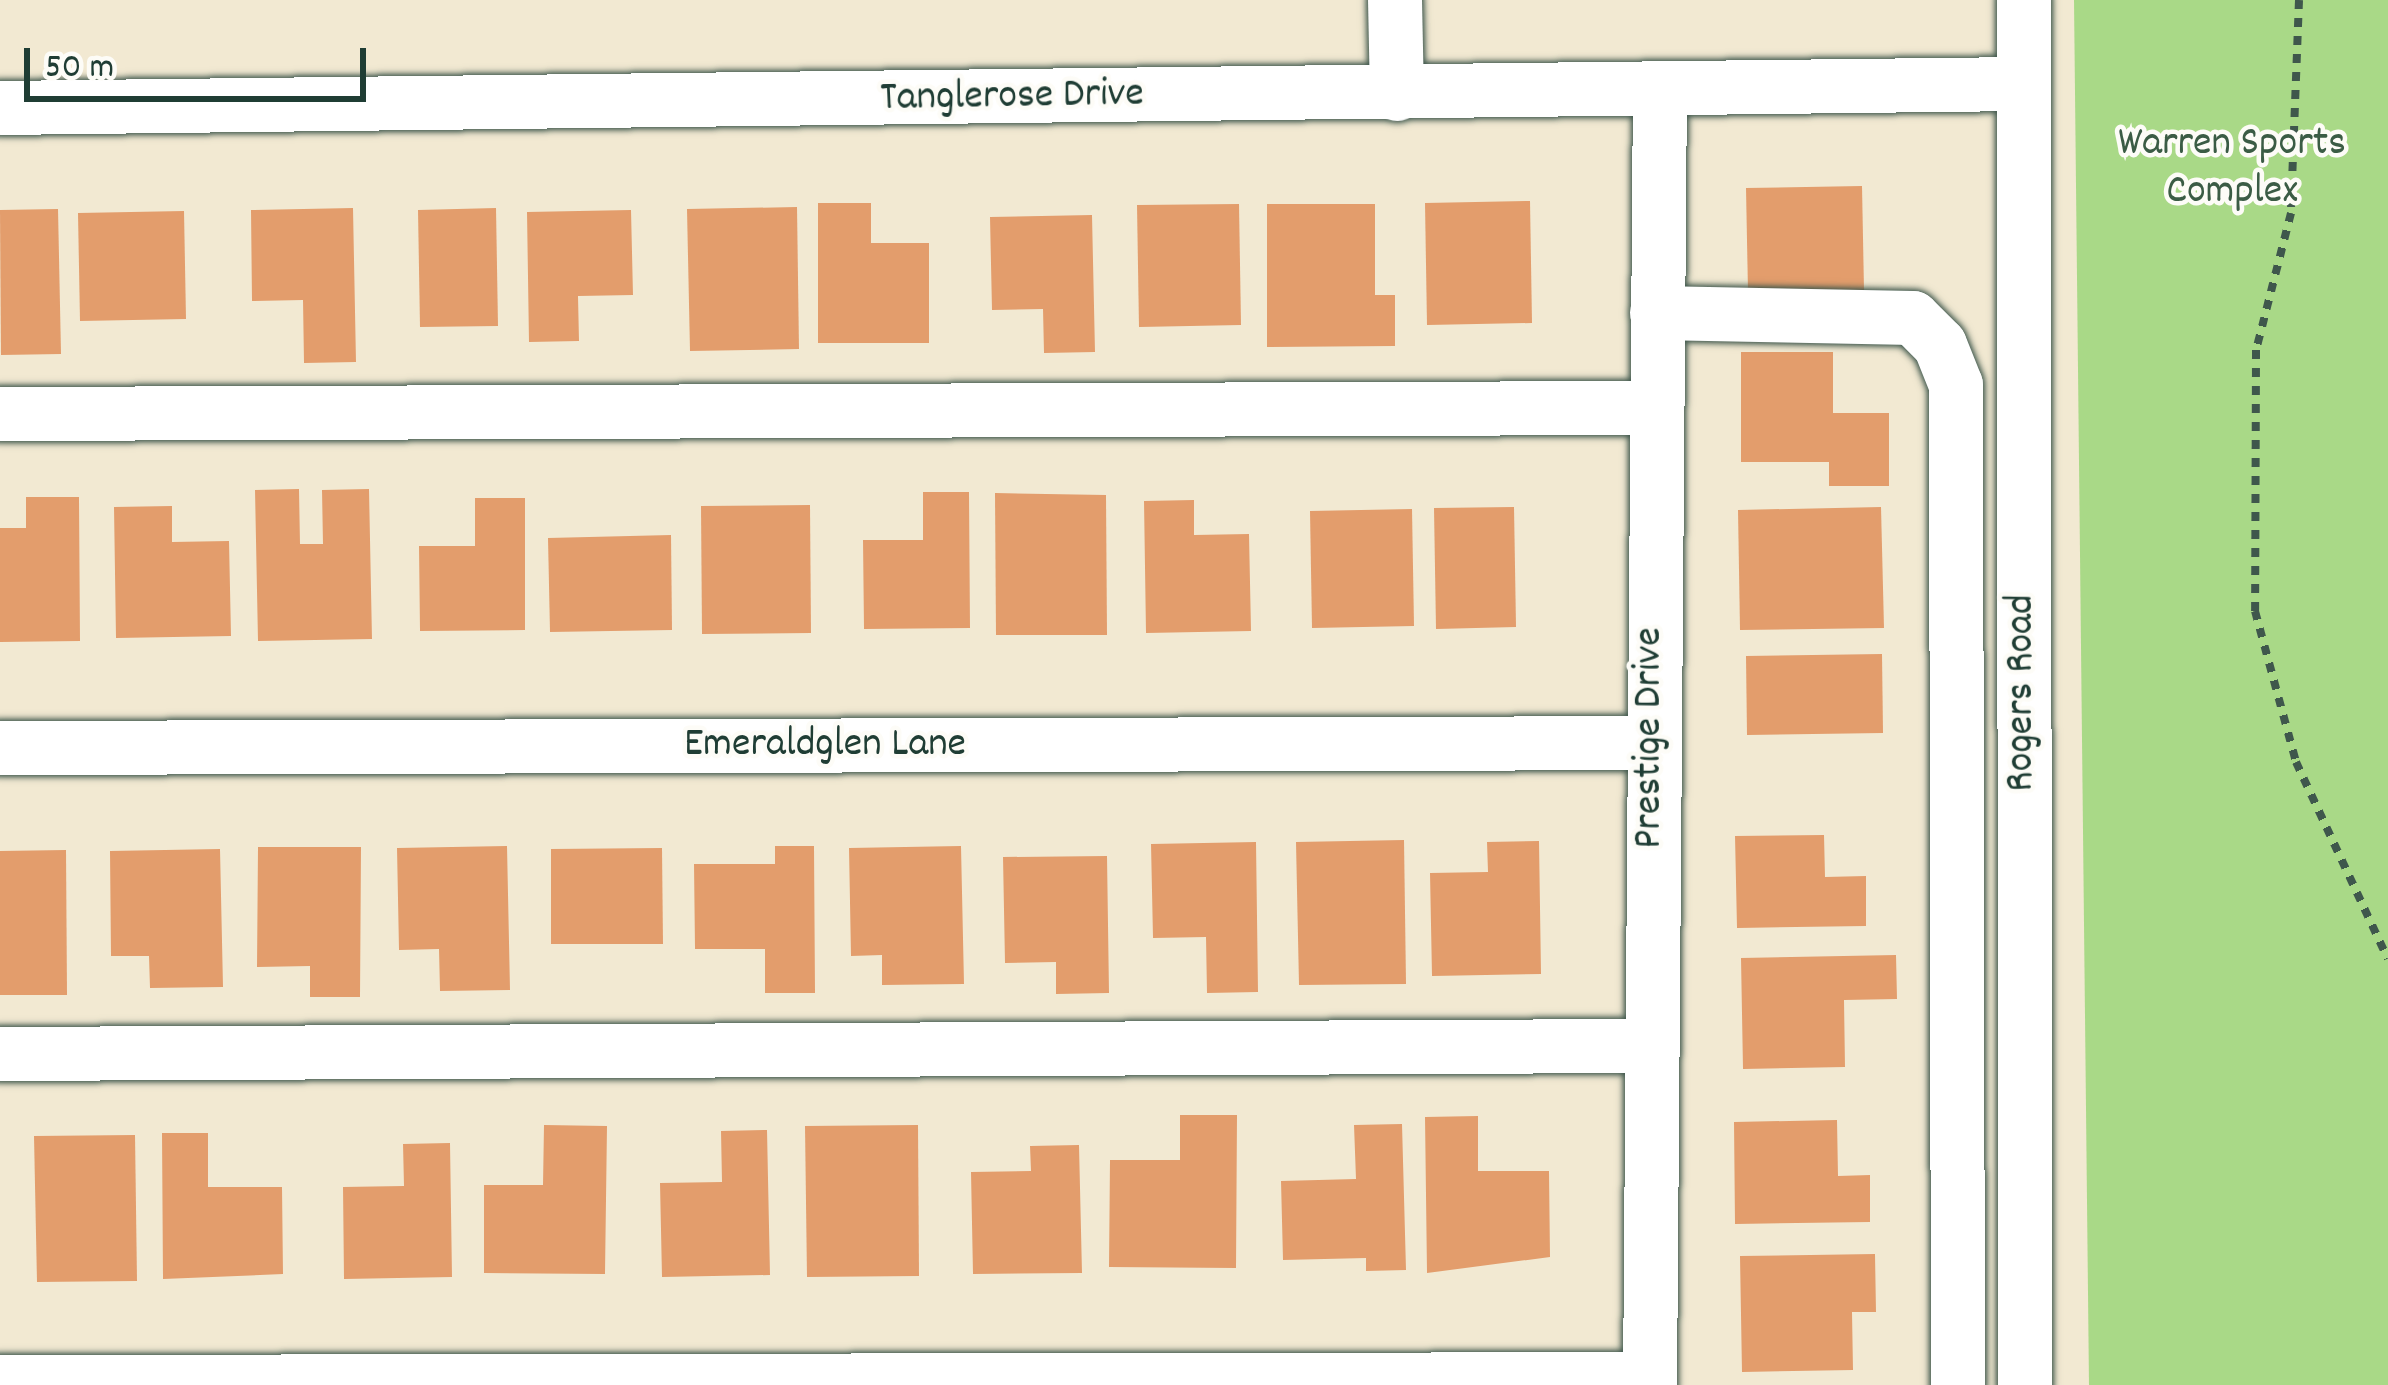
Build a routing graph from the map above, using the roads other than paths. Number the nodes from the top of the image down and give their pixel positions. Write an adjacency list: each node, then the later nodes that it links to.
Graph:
1 (1396, 0): 5 (street)
2 (2024, 0): 3 (street, Rogers Road)
3 (2024, 84): 4 (street, Tanglerose Drive); 17 (street, Rogers Road)
4 (1660, 91): 5 (street, Tanglerose Drive); 7 (street, Prestige Drive)
5 (1396, 94): 6 (street, Tanglerose Drive)
6 (0, 108)
7 (1657, 313): 8 (street, Prestige Drive); 16 (street)
8 (1656, 408): 9 (street); 10 (street, Prestige Drive)
9 (0, 414)
10 (1651, 743): 11 (street, Emeraldglen Lane); 12 (street, Prestige Drive)
11 (0, 748)
12 (1650, 1046): 13 (street); 15 (street, Prestige Drive)
13 (0, 1054)
14 (0, 1382): 15 (street)
15 (1650, 1382)
16 (1958, 1385)
17 (2025, 1385)

